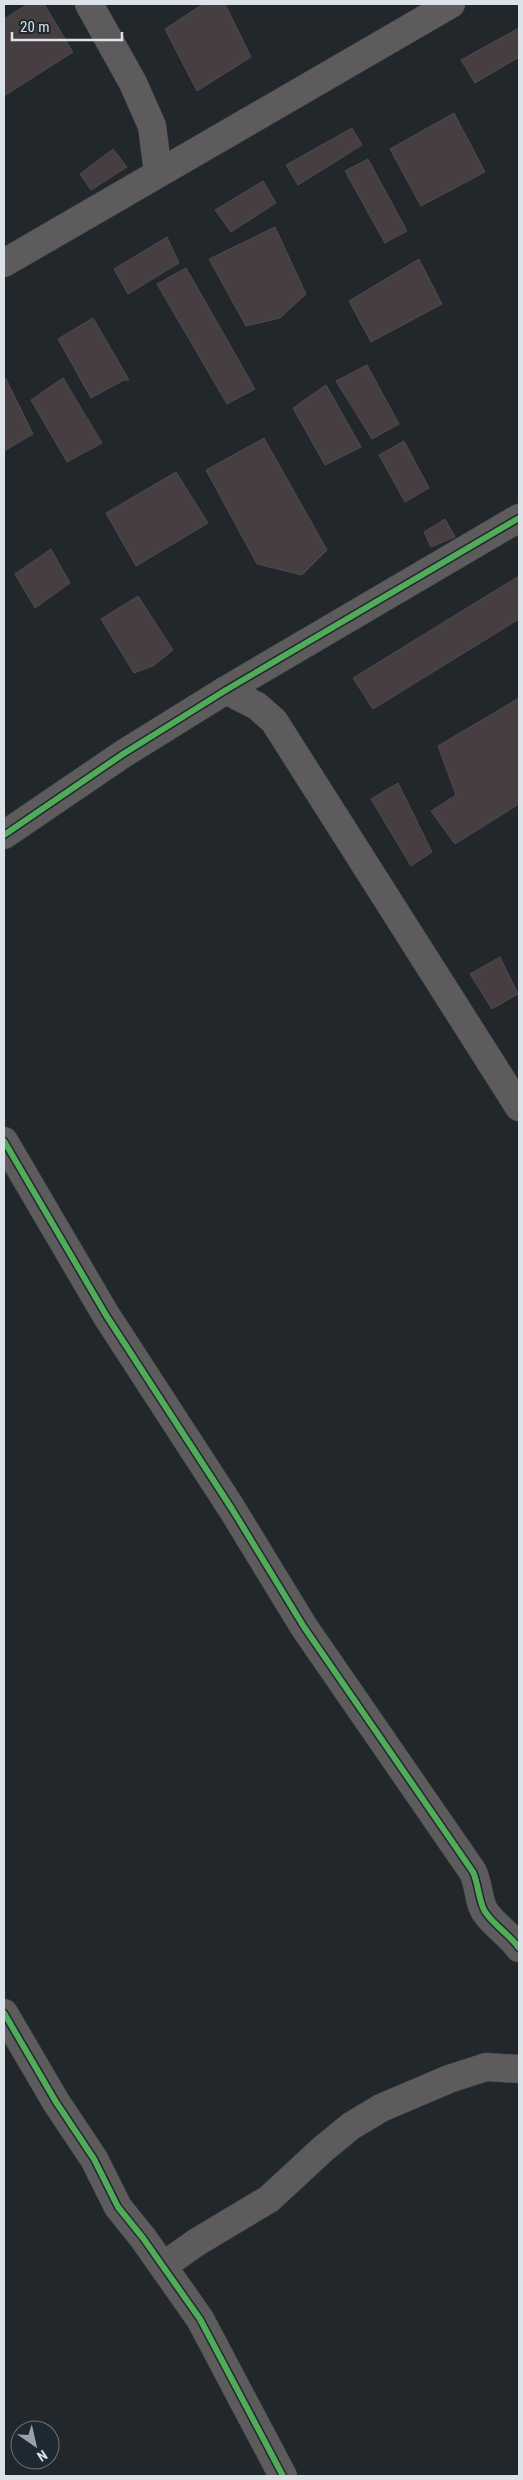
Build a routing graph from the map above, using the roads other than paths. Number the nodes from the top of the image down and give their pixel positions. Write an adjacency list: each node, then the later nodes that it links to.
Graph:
1 (89, 4): 3 (street)
2 (451, 4): 3 (street)
3 (158, 173): 4 (street)
4 (4, 263)
5 (519, 518): 6 (street)
6 (226, 690): 7 (street); 8 (street)
7 (4, 835)
8 (519, 1107)
9 (4, 1141): 10 (street)
10 (519, 1948)
11 (4, 2013): 13 (street)
12 (519, 2069): 13 (street)
13 (163, 2266): 14 (street)
14 (283, 2476)

